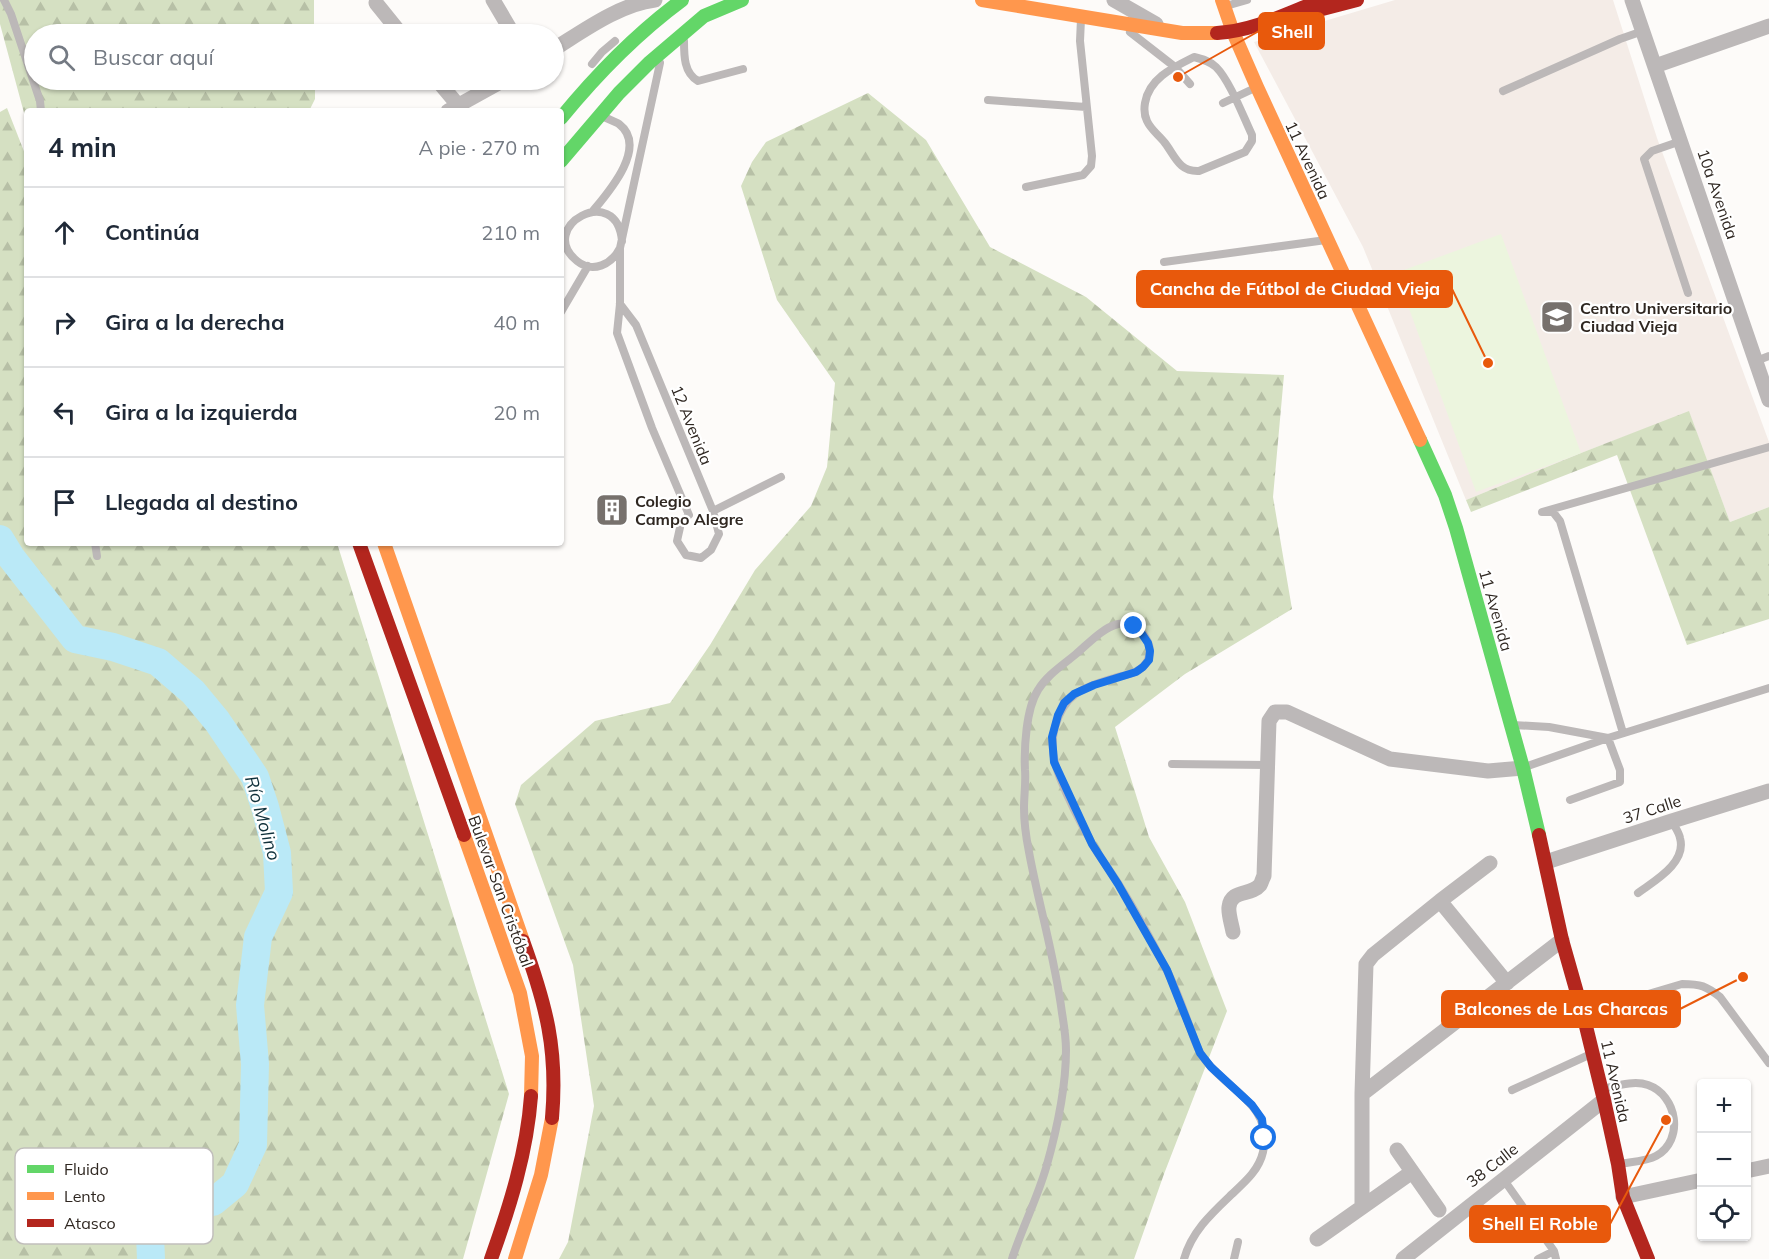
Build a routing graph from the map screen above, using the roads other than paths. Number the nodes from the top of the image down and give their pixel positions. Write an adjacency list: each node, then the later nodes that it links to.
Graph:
1 (4, 0): 29 (lane)
2 (493, 0): 18 (street)
3 (661, 0): 14 (lane)
4 (682, 0): 46 (main road)
5 (742, 0): 26 (main road)
6 (982, 0): 16 (main road)
7 (1114, 0): 22 (street)
8 (1247, 0): 13 (lane)
9 (1322, 0): 15 (main road)
10 (1357, 0): 20 (main road)
11 (1632, 0): 23 (street, 10a Avenida)
12 (376, 3): 17 (street)
13 (1223, 3): 25 (main road, 11 Avenida)
14 (644, 4): 27 (street)
15 (1301, 4): 20 (main road)
16 (1081, 17): 19 (main road); 43 (lane)
17 (393, 24)
18 (507, 24)
19 (1124, 24): 22 (main road); 31 (lane)
20 (1261, 24): 25 (main road)
21 (1769, 26): 30 (street)
22 (1164, 29): 25 (main road)
23 (1643, 31): 30 (street, 10a Avenida); 39 (lane)
24 (625, 32): 32 (lane)
25 (1233, 32): 35 (main road, 11 Avenida)
26 (684, 34): 28 (main road); 33 (lane)
27 (564, 43)
28 (663, 52): 47 (main road); 54 (lane, 12 Avenida)
29 (24, 53)
30 (1654, 66): 48 (street, 10a Avenida)
31 (1175, 67): 34 (lane); 40 (lane); 40 (lane)
32 (589, 68)
33 (743, 69)
34 (1190, 84)
35 (1257, 87): 40 (lane); 52 (main road, 11 Avenida)
36 (36, 90): 44 (lane)
37 (443, 90): 45 (street)
38 (486, 90): 45 (street)
39 (1503, 92)
40 (1235, 98): 42 (lane)
41 (988, 100): 43 (lane)
42 (1224, 103)
43 (1086, 107): 50 (lane)
44 (41, 108)
45 (453, 108)
46 (564, 114)
47 (600, 116): 49 (main road); 51 (lane)
48 (1681, 141): 57 (lane); 60 (street, 10a Avenida)
49 (564, 158)
50 (1026, 187)
51 (592, 212): 53 (lane); 54 (lane)
52 (1327, 240): 55 (lane); 70 (main road, 11 Avenida)
53 (565, 244): 56 (lane)
54 (621, 244): 56 (lane); 58 (lane, 12 Avenida)
55 (1164, 262)
56 (588, 266): 59 (lane)
57 (1688, 293)
58 (620, 304): 64 (lane, 12 Avenida); 64 (lane, 12 Avenida)
59 (564, 307)
60 (1762, 359): 61 (street, 10a Avenida)
61 (1769, 400)
62 (1769, 447): 71 (lane)
63 (781, 477): 64 (lane)
64 (713, 511)
65 (95, 546): 68 (lane)
66 (360, 546): 105 (main road, Bulevar San Cristóbal)
67 (385, 546): 106 (main road, Bulevar San Cristóbal)
68 (97, 556)
69 (1769, 688): 71 (lane)
70 (1511, 725): 72 (lane); 75 (main road, 11 Avenida)
71 (1623, 733): 72 (lane)
72 (1608, 738): 75 (lane); 77 (lane)
73 (1172, 764): 74 (lane)
74 (1267, 765): 75 (street); 83 (street)
75 (1523, 768): 79 (main road, 11 Avenida)
76 (1769, 791): 78 (street, 37 Calle)
77 (1570, 800)
78 (1671, 821): 79 (street, 37 Calle); 81 (lane)
79 (1546, 862): 84 (main road, 11 Avenida)
80 (1490, 863): 82 (street)
81 (1638, 893)
82 (1440, 901): 85 (street); 90 (street)
83 (1233, 932)
84 (1562, 940): 85 (street); 86 (main road, 11 Avenida)
85 (1507, 983): 90 (street)
86 (1582, 1014): 87 (main road, 11 Avenida); 88 (lane)
87 (1593, 1054): 89 (lane); 91 (main road, 11 Avenida)
88 (1769, 1063)
89 (1512, 1090)
90 (1362, 1094): 100 (street)
91 (1602, 1094): 93 (main road, 11 Avenida); 93 (lane); 97 (street, 38 Calle)
92 (1397, 1150): 96 (street)
93 (1618, 1164): 99 (main road, 11 Avenida)
94 (1769, 1166): 95 (street)
95 (1751, 1170)
96 (1412, 1172): 100 (street); 101 (street)
97 (1504, 1180): 104 (lane); 110 (street, 38 Calle)
98 (1697, 1181): 99 (street)
99 (1623, 1197): 112 (main road, 11 Avenida)
100 (1362, 1206): 102 (street)
101 (1439, 1210)
102 (1317, 1239)
103 (1238, 1242): 109 (lane)
104 (1555, 1255): 111 (lane)
105 (491, 1259)
106 (515, 1259)
107 (1012, 1259): 108 (lane)
108 (1184, 1259)
109 (1234, 1259)
110 (1403, 1259)
111 (1538, 1259)
112 (1648, 1259)

